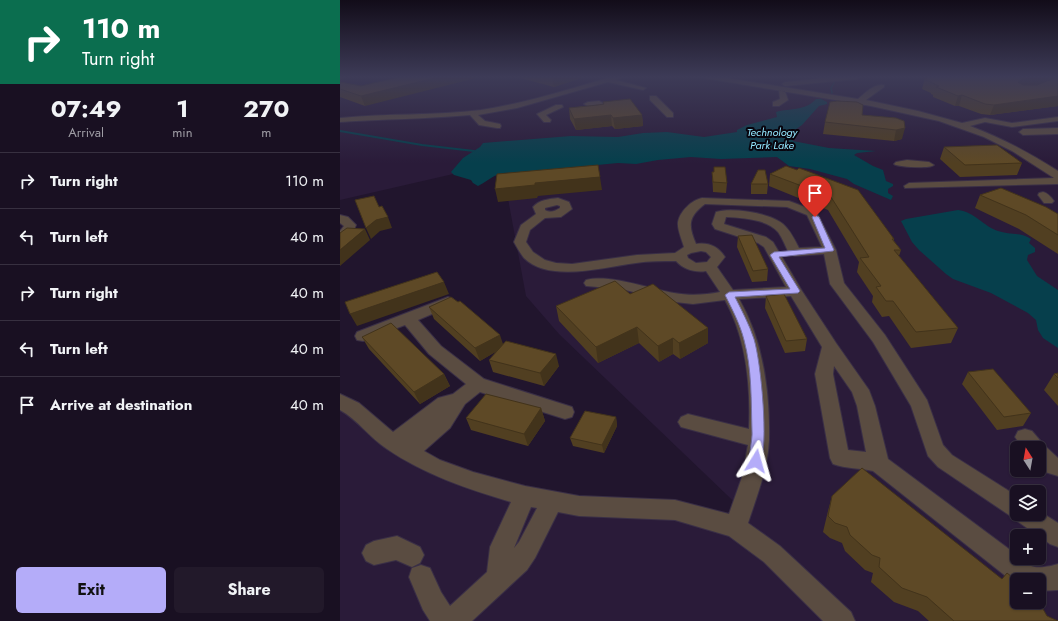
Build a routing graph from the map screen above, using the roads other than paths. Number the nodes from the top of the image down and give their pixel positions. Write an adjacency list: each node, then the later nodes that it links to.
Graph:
1 (521, 105): 8 (street)
2 (660, 105): 9 (street)
3 (880, 105): 7 (street)
4 (559, 107): 13 (street)
5 (368, 109): 6 (street)
6 (340, 112)
7 (914, 112): 10 (street); 15 (street)
8 (472, 113): 12 (street); 14 (street)
9 (670, 114)
10 (895, 117)
11 (1058, 119): 15 (street)
12 (340, 120)
13 (547, 120)
14 (499, 122)
15 (962, 126): 17 (street)
16 (1058, 131): 17 (street)
17 (987, 135): 20 (street)
18 (899, 164): 19 (street)
19 (929, 165)
20 (1058, 176)
21 (1058, 181): 22 (street)
22 (909, 186)
23 (543, 214): 30 (street)
24 (340, 219): 25 (street)
25 (340, 237)
26 (691, 248): 27 (street); 30 (street); 31 (street)
27 (830, 250): 28 (street); 50 (street)
28 (796, 252): 29 (street); 29 (street)
29 (774, 255): 33 (street)
30 (680, 257): 31 (street)
31 (709, 266): 34 (street)
32 (591, 283): 34 (street)
33 (795, 291): 34 (street); 38 (street)
34 (729, 295): 43 (street)
35 (451, 301): 36 (street)
36 (408, 318): 37 (street); 39 (street)
37 (363, 336)
38 (830, 347): 46 (street); 46 (street)
39 (478, 384): 41 (street); 44 (street)
40 (340, 401): 44 (street)
41 (565, 412)
42 (688, 422): 43 (street)
43 (759, 440): 52 (street)
44 (400, 448): 48 (street)
45 (1046, 460): 47 (street)
46 (879, 464): 55 (street)
47 (1058, 467)
48 (525, 496): 49 (street); 56 (street)
49 (552, 501): 52 (street); 56 (street)
50 (1010, 503)
51 (1036, 521): 53 (street)
52 (735, 527): 59 (street)
53 (1058, 536)
54 (374, 553): 57 (street)
55 (1058, 576)
56 (498, 578): 58 (street)
57 (445, 621)
58 (453, 621)
59 (842, 621)

